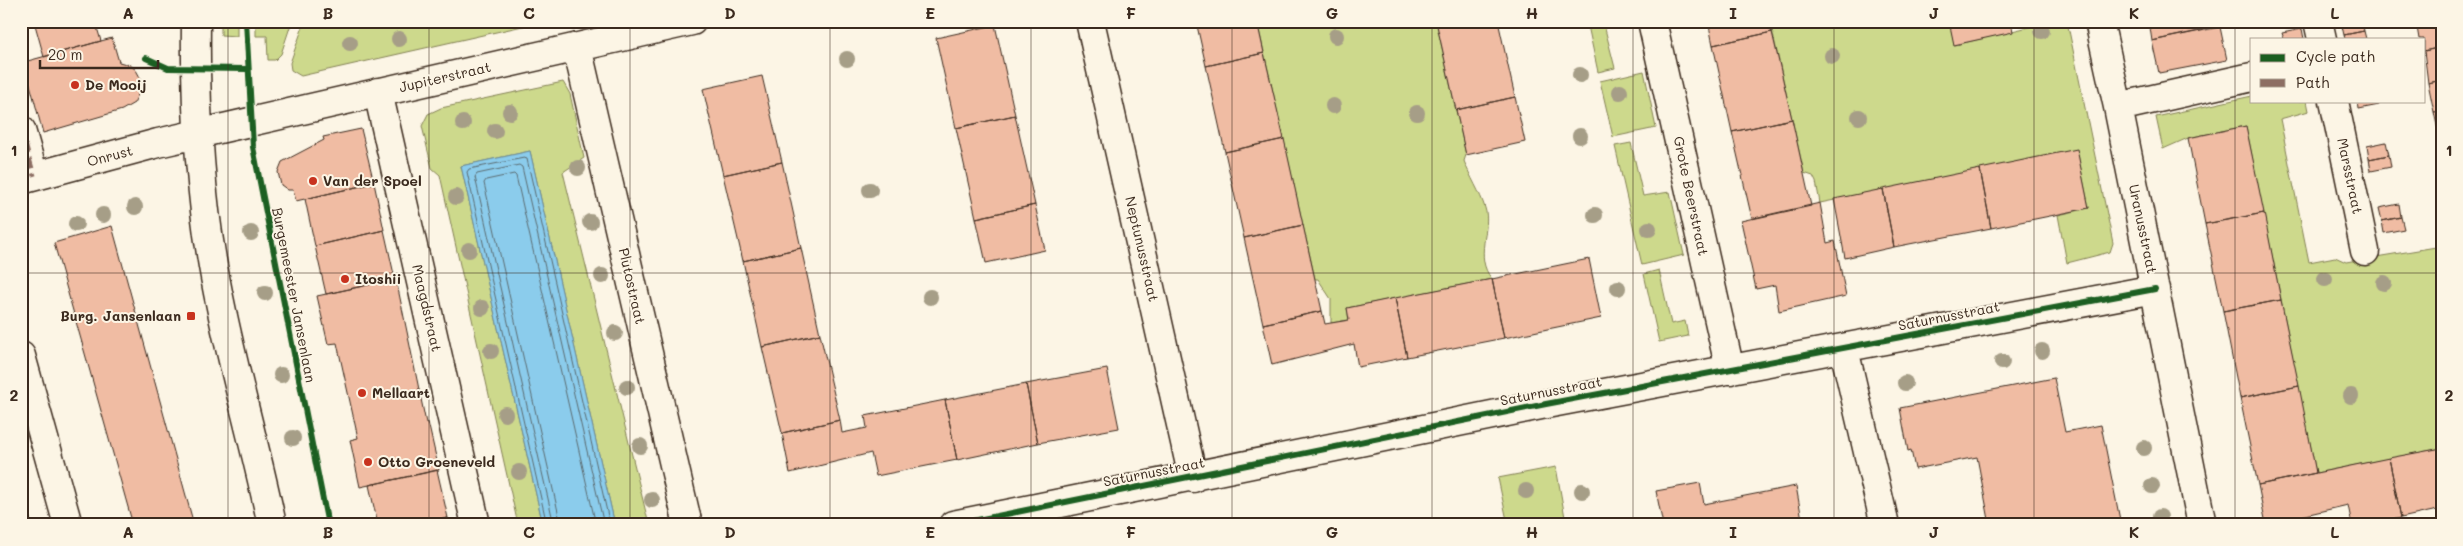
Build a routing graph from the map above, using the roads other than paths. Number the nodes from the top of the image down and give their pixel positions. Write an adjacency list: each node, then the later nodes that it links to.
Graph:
1 (196, 21): 14 (street)
2 (692, 21): 8 (street, Jupiterstraat)
3 (1090, 21): 21 (street, Neptunusstraat)
4 (1652, 21): 20 (street, Grote Beerstraat)
5 (2099, 21): 12 (street, Uranusstraat)
6 (2318, 21): 7 (street)
7 (2322, 38)
8 (577, 47): 10 (street, Jupiterstraat); 25 (street, Plutostraat)
9 (2250, 77): 12 (street)
10 (378, 92): 14 (street, Jupiterstraat); 24 (street, Maagdstraat)
11 (2334, 102): 16 (street, Marsstraat)
12 (2118, 107): 17 (street, Uranusstraat)
13 (21, 130): 15 (street)
14 (199, 134): 15 (street, Onrust); 23 (street)
15 (28, 178)
16 (2365, 251)
17 (2155, 289): 18 (street, Saturnusstraat); 28 (street, Uranusstraat)
18 (1844, 349): 20 (street, Saturnusstraat); 27 (street)
19 (21, 356): 22 (street)
20 (1730, 370): 21 (street, Saturnusstraat)
21 (1193, 478): 26 (street, Saturnusstraat)
22 (68, 525)
23 (272, 525)
24 (476, 525)
25 (688, 525)
26 (953, 525)
27 (1885, 525)
28 (2202, 525)

